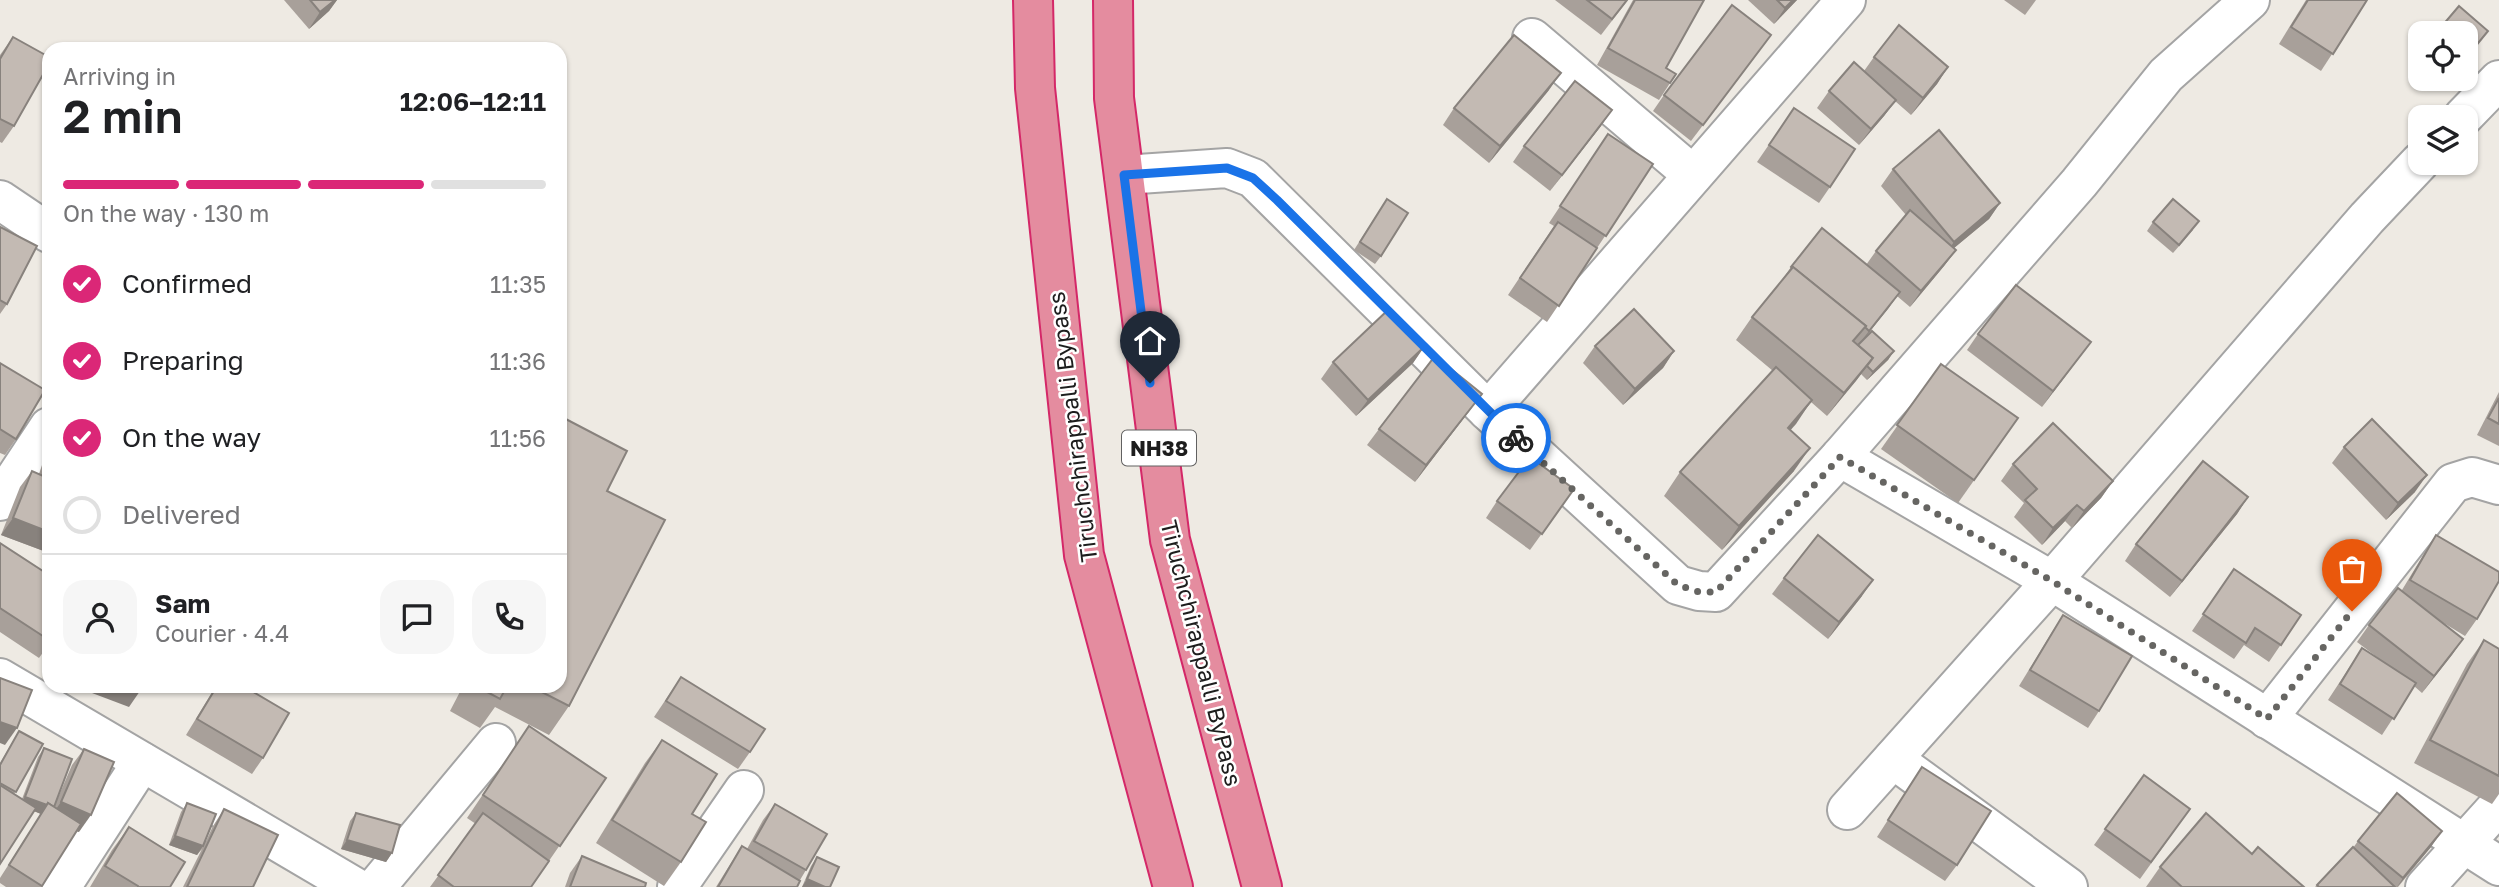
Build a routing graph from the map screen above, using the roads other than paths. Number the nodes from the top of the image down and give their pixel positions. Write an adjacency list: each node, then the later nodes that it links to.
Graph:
1 (1034, 0): 33 (highway, Tiruchchirappalli Bypass)
2 (1113, 0): 8 (highway, Tiruchchirappalli ByPass / NH38)
3 (1846, 0): 9 (street)
4 (2250, 0): 15 (street)
5 (1532, 38): 9 (street)
6 (2499, 80): 7 (street)
7 (2475, 105)
8 (1124, 175): 13 (street); 34 (highway, Tiruchchirappalli ByPass / NH38)
9 (1693, 175): 13 (street)
10 (2408, 175): 18 (street)
11 (0, 200): 12 (street)
12 (42, 228)
13 (1488, 411): 15 (street)
14 (42, 438): 17 (street)
15 (1840, 457): 18 (street)
16 (2499, 485): 20 (street)
17 (0, 501)
18 (2052, 581): 20 (street); 22 (street)
19 (0, 678): 23 (street)
20 (2267, 719): 27 (street)
21 (496, 744): 31 (street)
22 (1893, 759): 26 (street); 35 (street)
23 (142, 762): 29 (street); 30 (street)
24 (744, 790): 32 (street)
25 (2499, 805): 27 (street)
26 (1847, 810)
27 (2464, 845): 28 (street); 36 (street)
28 (2499, 866)
29 (61, 887)
30 (355, 887)
31 (376, 887)
32 (677, 887)
33 (1173, 887)
34 (1262, 887)
35 (2068, 887)
36 (2425, 887)

